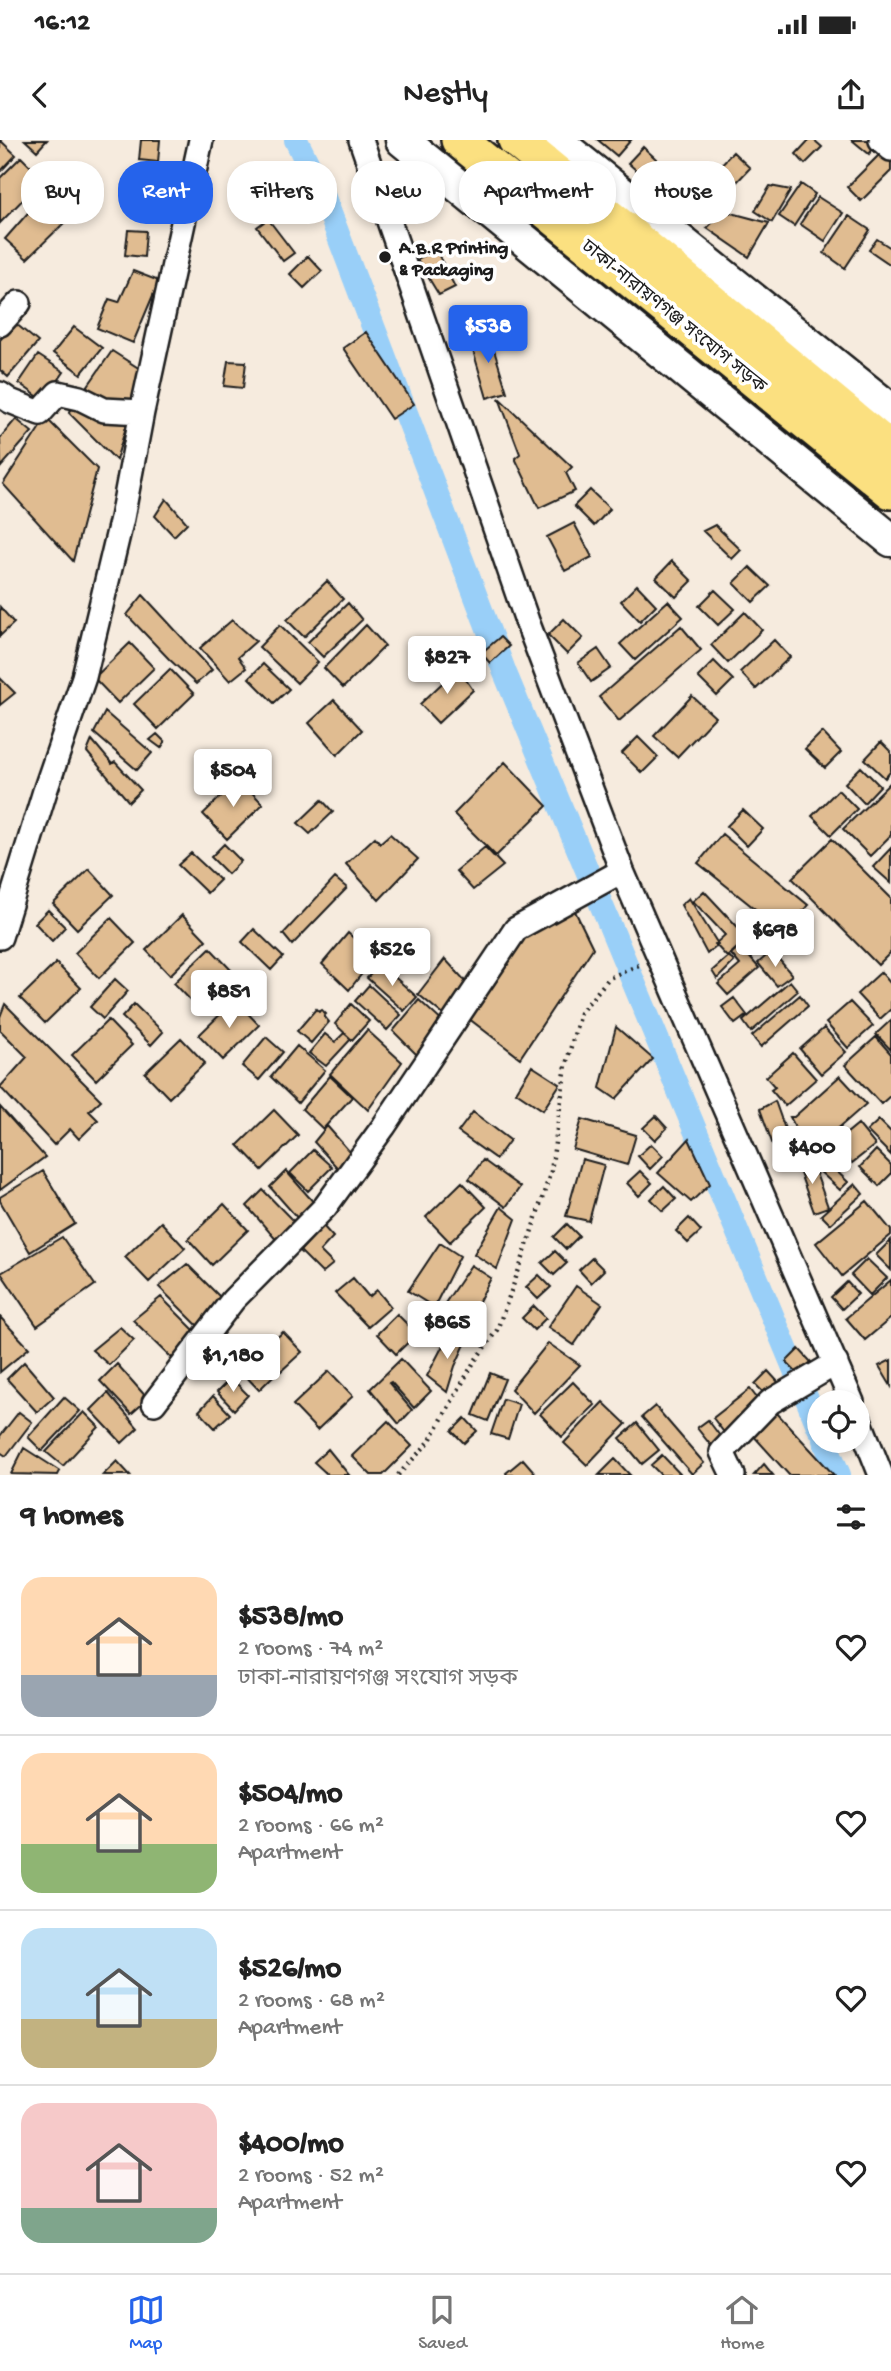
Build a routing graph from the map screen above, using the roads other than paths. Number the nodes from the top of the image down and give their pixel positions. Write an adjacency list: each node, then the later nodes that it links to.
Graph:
1 (201, 140): 17 (street)
2 (361, 140): 21 (street)
3 (402, 140): 20 (street)
4 (459, 140): 19 (main road, ঢাকা-নারায়ণগঞ্জ সংযোগ সড়ক)
5 (516, 140): 9 (main road, ঢাকা-নারায়ণগঞ্জ সংযোগ সড়ক)
6 (555, 140): 10 (street)
7 (881, 140): 8 (street)
8 (891, 149)
9 (549, 161)
10 (574, 161)
11 (616, 205): 16 (street)
12 (616, 206): 18 (main road, ঢাকা-নারায়ণগঞ্জ সংযোগ সড়ক)
13 (19, 303): 14 (street)
14 (0, 324)
15 (0, 394): 17 (street)
16 (891, 410)
17 (142, 412): 22 (street)
18 (891, 450)
19 (891, 491)
20 (891, 540)
21 (621, 871): 23 (street); 25 (street)
22 (0, 937)
23 (835, 1364): 24 (street); 27 (street)
24 (847, 1390)
25 (154, 1403)
26 (870, 1447): 28 (street)
27 (733, 1475)
28 (881, 1475)

